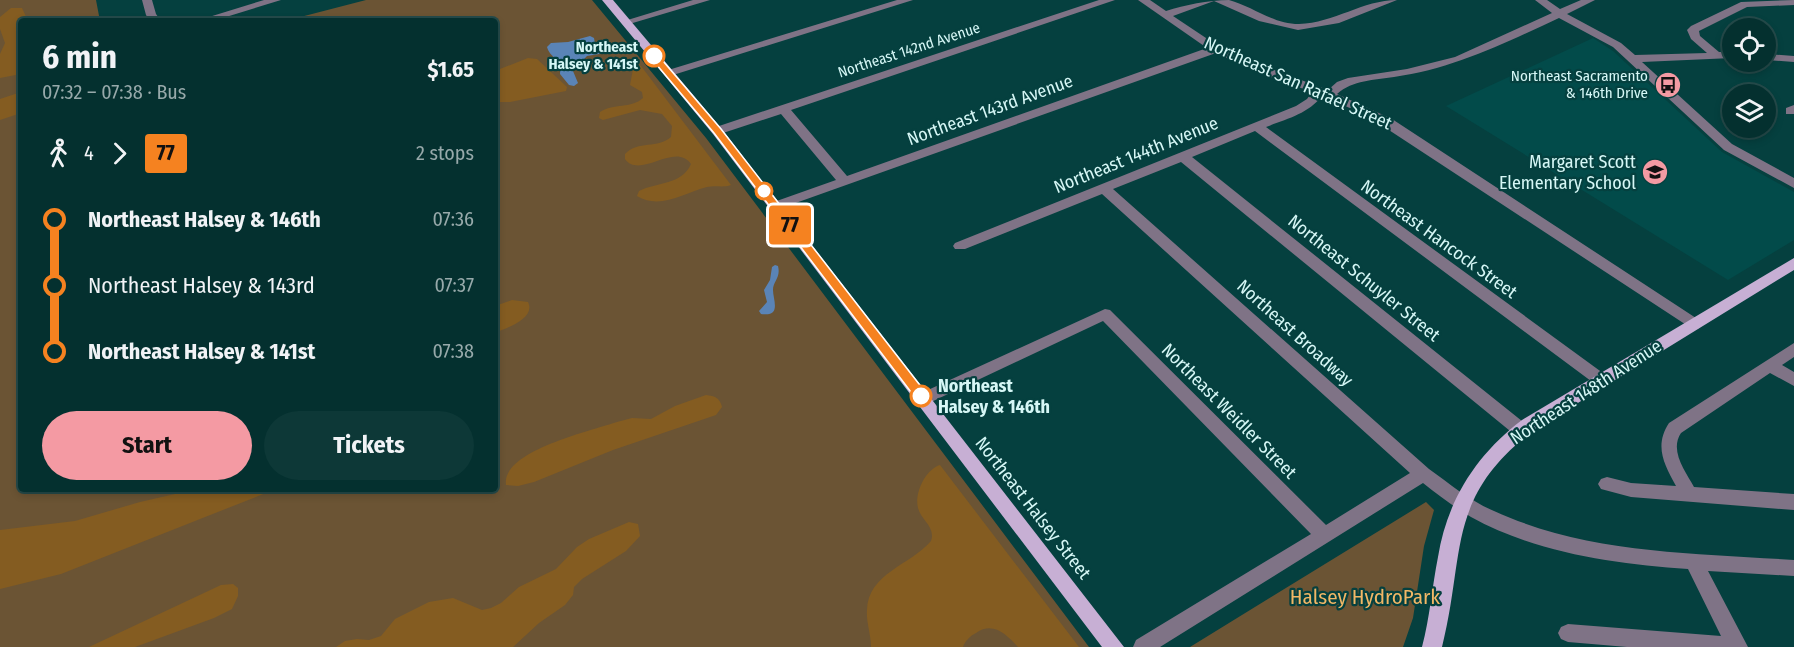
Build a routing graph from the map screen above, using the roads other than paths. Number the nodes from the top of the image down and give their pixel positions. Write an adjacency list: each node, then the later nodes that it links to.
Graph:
1 (147, 0): 16 (street)
2 (276, 0): 17 (street)
3 (607, 0): 18 (main road, Northeast Halsey Street)
4 (705, 0): 18 (street)
5 (908, 0): 25 (street)
6 (1110, 0): 27 (street, Northeast 142nd Avenue)
7 (1143, 0): 15 (street, Northeast San Rafael Street)
8 (1210, 0): 15 (street)
9 (1219, 0): 10 (street)
10 (1392, 0)
11 (1540, 0): 14 (street)
12 (1590, 0): 14 (street, Northeast 144th Avenue)
13 (1794, 2): 20 (street)
14 (1559, 14): 23 (street); 26 (street, Northeast 144th Avenue)
15 (1166, 15): 19 (street, Northeast San Rafael Street)
16 (154, 18)
17 (212, 18)
18 (626, 22): 25 (main road, Northeast Halsey Street)
19 (1216, 49): 26 (street, Northeast San Rafael Street); 31 (street, Northeast 143rd Avenue)
20 (1715, 54): 21 (street); 23 (street)
21 (1722, 54)
22 (1776, 58): 24 (street)
23 (1633, 59): 32 (street)
24 (1794, 59)
25 (669, 73): 29 (main road, Northeast Halsey Street)
26 (1325, 92): 28 (street, Northeast 144th Avenue); 37 (street, Northeast San Rafael Street)
27 (782, 108): 29 (street, Northeast 142nd Avenue); 31 (street)
28 (1256, 126): 30 (street, Northeast 144th Avenue); 40 (street, Northeast Hancock Street)
29 (717, 131): 34 (main road, Northeast Halsey Street)
30 (1182, 156): 33 (street, Northeast 144th Avenue); 43 (street, Northeast Schuyler Street)
31 (844, 181): 34 (street, Northeast 143rd Avenue)
32 (1794, 184)
33 (1104, 188): 35 (street, Northeast 144th Avenue); 44 (street, Northeast Broadway)
34 (776, 206): 42 (main road, Northeast Halsey Street)
35 (960, 246)
36 (1794, 263): 37 (main road, Northeast 148th Avenue)
37 (1694, 324): 40 (main road, Northeast 148th Avenue)
38 (1794, 349): 39 (street)
39 (1771, 365): 41 (street); 46 (street)
40 (1601, 380): 43 (main road, Northeast 148th Avenue)
41 (1794, 380)
42 (923, 399): 49 (street, Northeast Weidler Street); 53 (main road, Northeast Halsey Street)
43 (1521, 430): 48 (main road, Northeast 148th Avenue)
44 (1423, 474): 48 (street, Northeast Broadway); 49 (street)
45 (1607, 484): 46 (street)
46 (1689, 494): 47 (street)
47 (1794, 502)
48 (1463, 503): 50 (street); 55 (main road, Northeast 148th Avenue)
49 (1325, 536): 54 (street)
50 (1693, 560): 51 (street); 56 (street)
51 (1794, 568)
52 (1568, 633): 56 (street)
53 (1114, 647)
54 (1143, 647)
55 (1432, 647)
56 (1737, 647)

